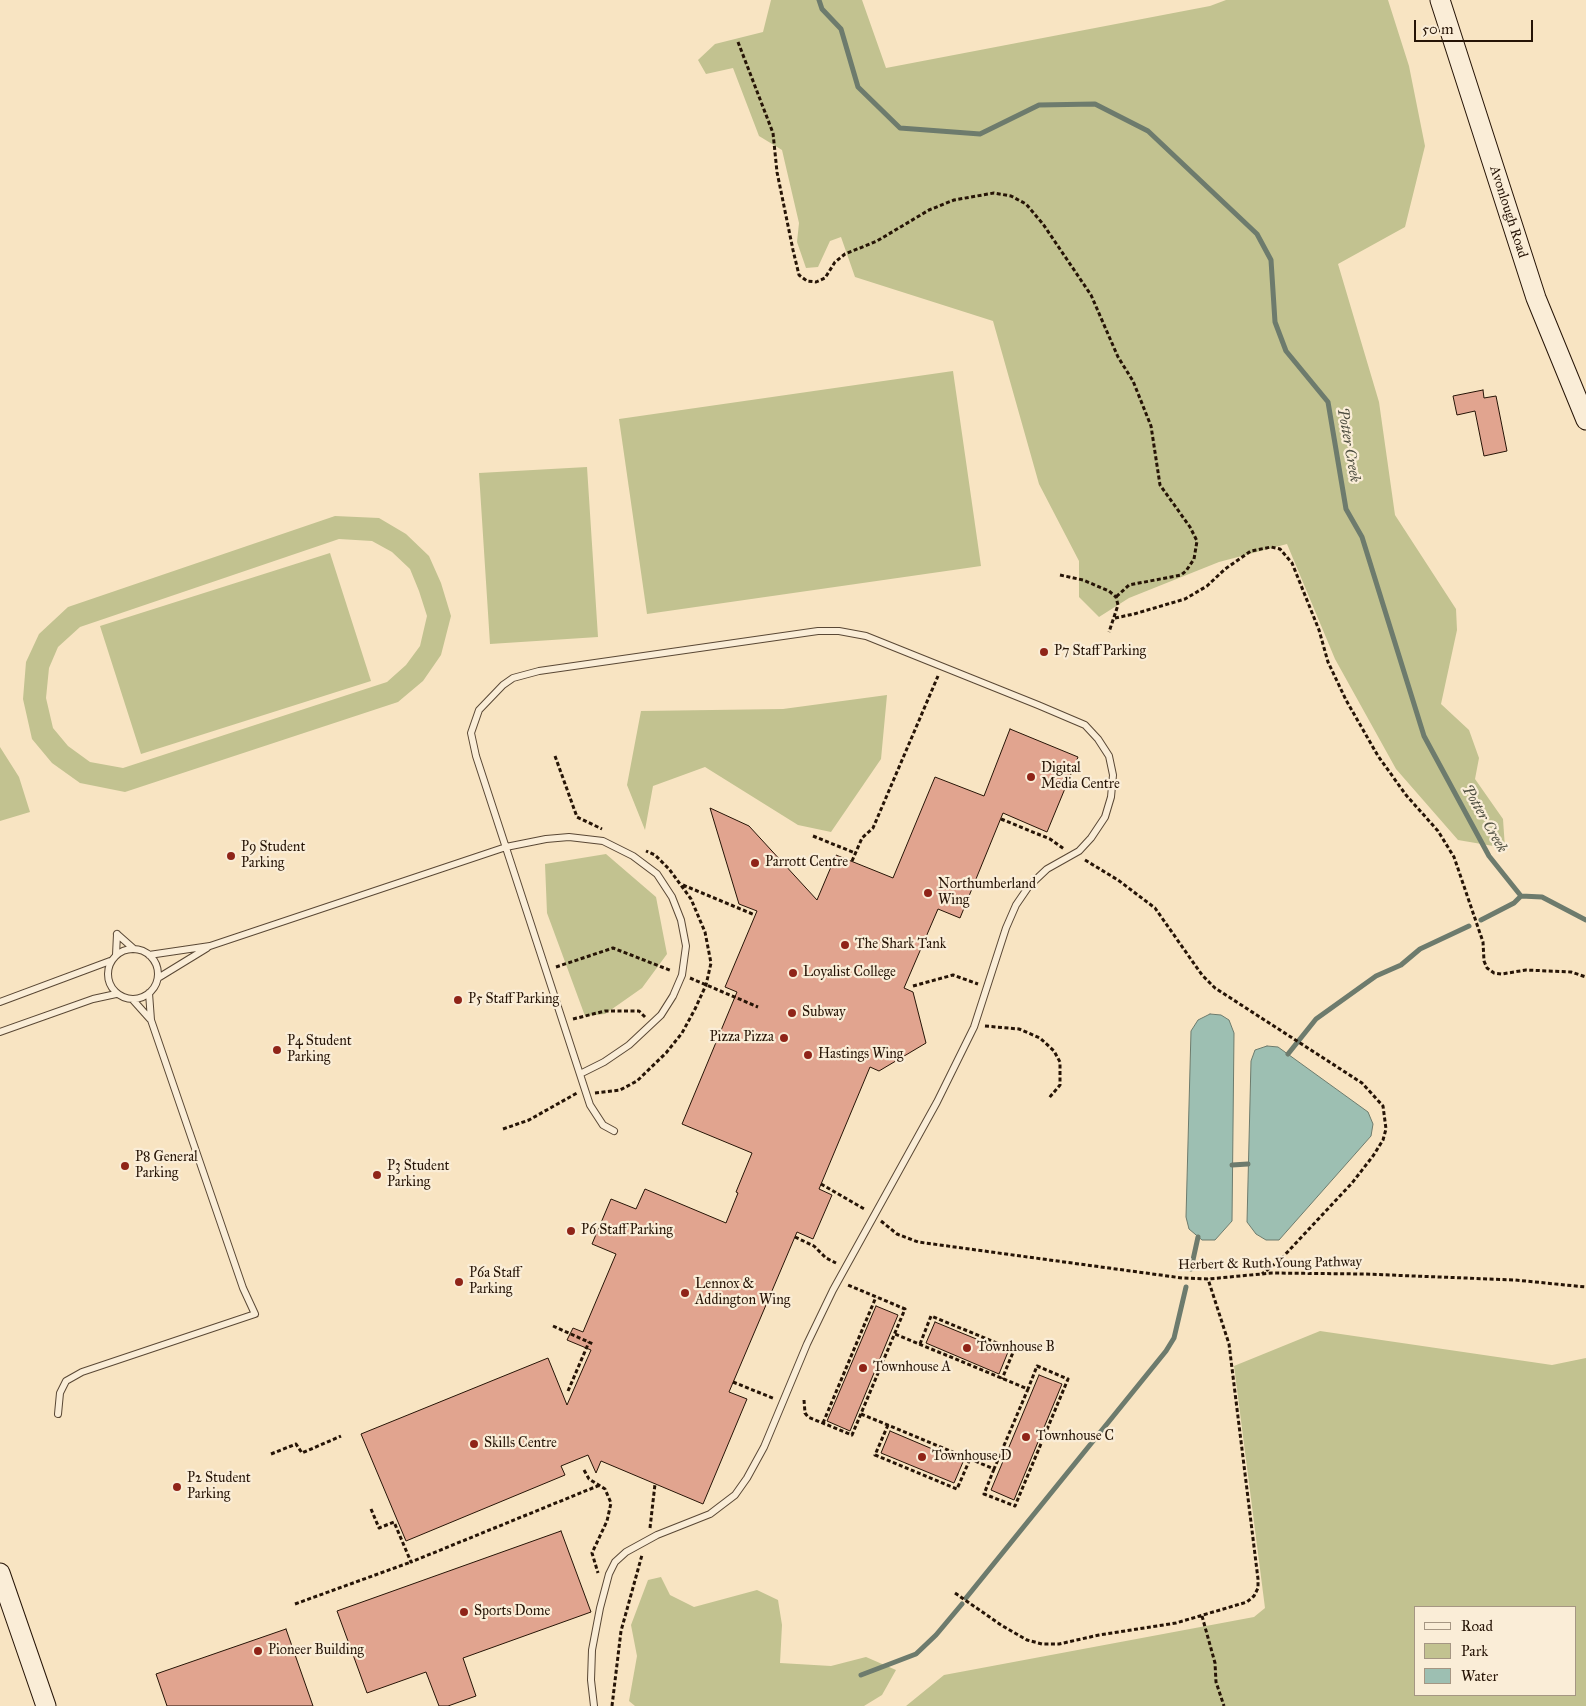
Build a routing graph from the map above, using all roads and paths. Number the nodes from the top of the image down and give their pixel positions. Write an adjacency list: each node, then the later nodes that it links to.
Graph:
1 (1440, 0): 3 (street, Avonlough Road)
2 (738, 42): 5 (path)
3 (1586, 420)
4 (1060, 575): 5 (path)
5 (1116, 597): 6 (path)
6 (1115, 618): 7 (path); 28 (path)
7 (1109, 632)
8 (942, 666): 13 (lane); 15 (path); 16 (lane)
9 (555, 756): 11 (path)
10 (1001, 819): 16 (path)
11 (610, 833)
12 (813, 836): 15 (path)
13 (506, 847): 18 (lane); 21 (lane); 26 (lane)
14 (642, 848): 19 (path)
15 (855, 853): 17 (path)
16 (1074, 854): 32 (lane); 52 (path)
17 (852, 861)
18 (658, 874): 19 (path); 27 (lane)
19 (682, 885): 20 (path); 30 (path)
20 (755, 915)
21 (210, 946): 24 (lane); 29 (lane)
22 (134, 949): 23 (lane); 23 (lane); 24 (lane)
23 (116, 955): 25 (lane)
24 (149, 955): 29 (lane)
25 (110, 962): 34 (lane); 36 (lane)
26 (546, 971): 27 (path); 39 (lane)
27 (682, 975): 30 (path); 40 (lane)
28 (1586, 977)
29 (158, 978): 33 (lane)
30 (706, 985): 37 (path); 44 (path)
31 (913, 986): 32 (path)
32 (986, 987): 41 (lane)
33 (150, 993): 35 (lane); 38 (lane)
34 (116, 994): 35 (lane); 42 (lane)
35 (133, 1000): 38 (lane)
36 (0, 1002)
37 (758, 1007)
38 (151, 1020): 68 (lane)
39 (563, 1022): 40 (path); 43 (lane)
40 (652, 1024): 43 (lane)
41 (974, 1027): 45 (path); 49 (lane)
42 (0, 1032)
43 (580, 1074): 44 (lane)
44 (586, 1094): 46 (path); 47 (lane)
45 (1049, 1098)
46 (504, 1129)
47 (614, 1131)
48 (821, 1184): 49 (path, Herbert & Ruth Young Pathway)
49 (874, 1216): 51 (lane); 53 (path, Herbert & Ruth Young Pathway)
50 (795, 1238): 51 (path)
51 (846, 1266): 54 (lane)
52 (1261, 1274): 53 (path, Herbert & Ruth Young Pathway); 55 (path, Herbert & Ruth Young Pathway)
53 (1208, 1279): 86 (path)
54 (838, 1280): 56 (path); 67 (lane)
55 (1586, 1287)
56 (876, 1297): 58 (path); 70 (path)
57 (553, 1326): 59 (path)
58 (895, 1334): 61 (path); 69 (path)
59 (589, 1342): 60 (path); 65 (path)
60 (593, 1344)
61 (920, 1344): 62 (path); 62 (path)
62 (1002, 1378): 64 (path)
63 (733, 1382): 67 (path)
64 (1028, 1389): 75 (path); 75 (path)
65 (568, 1391)
66 (804, 1400): 70 (path)
67 (782, 1402): 80 (lane)
68 (58, 1414)
69 (861, 1414): 70 (path); 71 (path)
70 (824, 1423)
71 (888, 1425): 74 (path); 74 (path)
72 (341, 1436): 73 (path)
73 (271, 1454)
74 (970, 1459): 75 (path)
75 (994, 1469)
76 (584, 1470): 78 (path)
77 (655, 1484): 80 (path)
78 (600, 1485): 81 (path); 83 (path)
79 (371, 1509): 81 (path)
80 (646, 1541): 83 (lane); 89 (path)
81 (411, 1562): 85 (path)
82 (0, 1573): 87 (street)
83 (605, 1590): 88 (lane)
84 (955, 1593): 86 (path)
85 (296, 1604)
86 (1202, 1616): 90 (path)
87 (46, 1706)
88 (594, 1706)
89 (612, 1706)
90 (1224, 1706)

